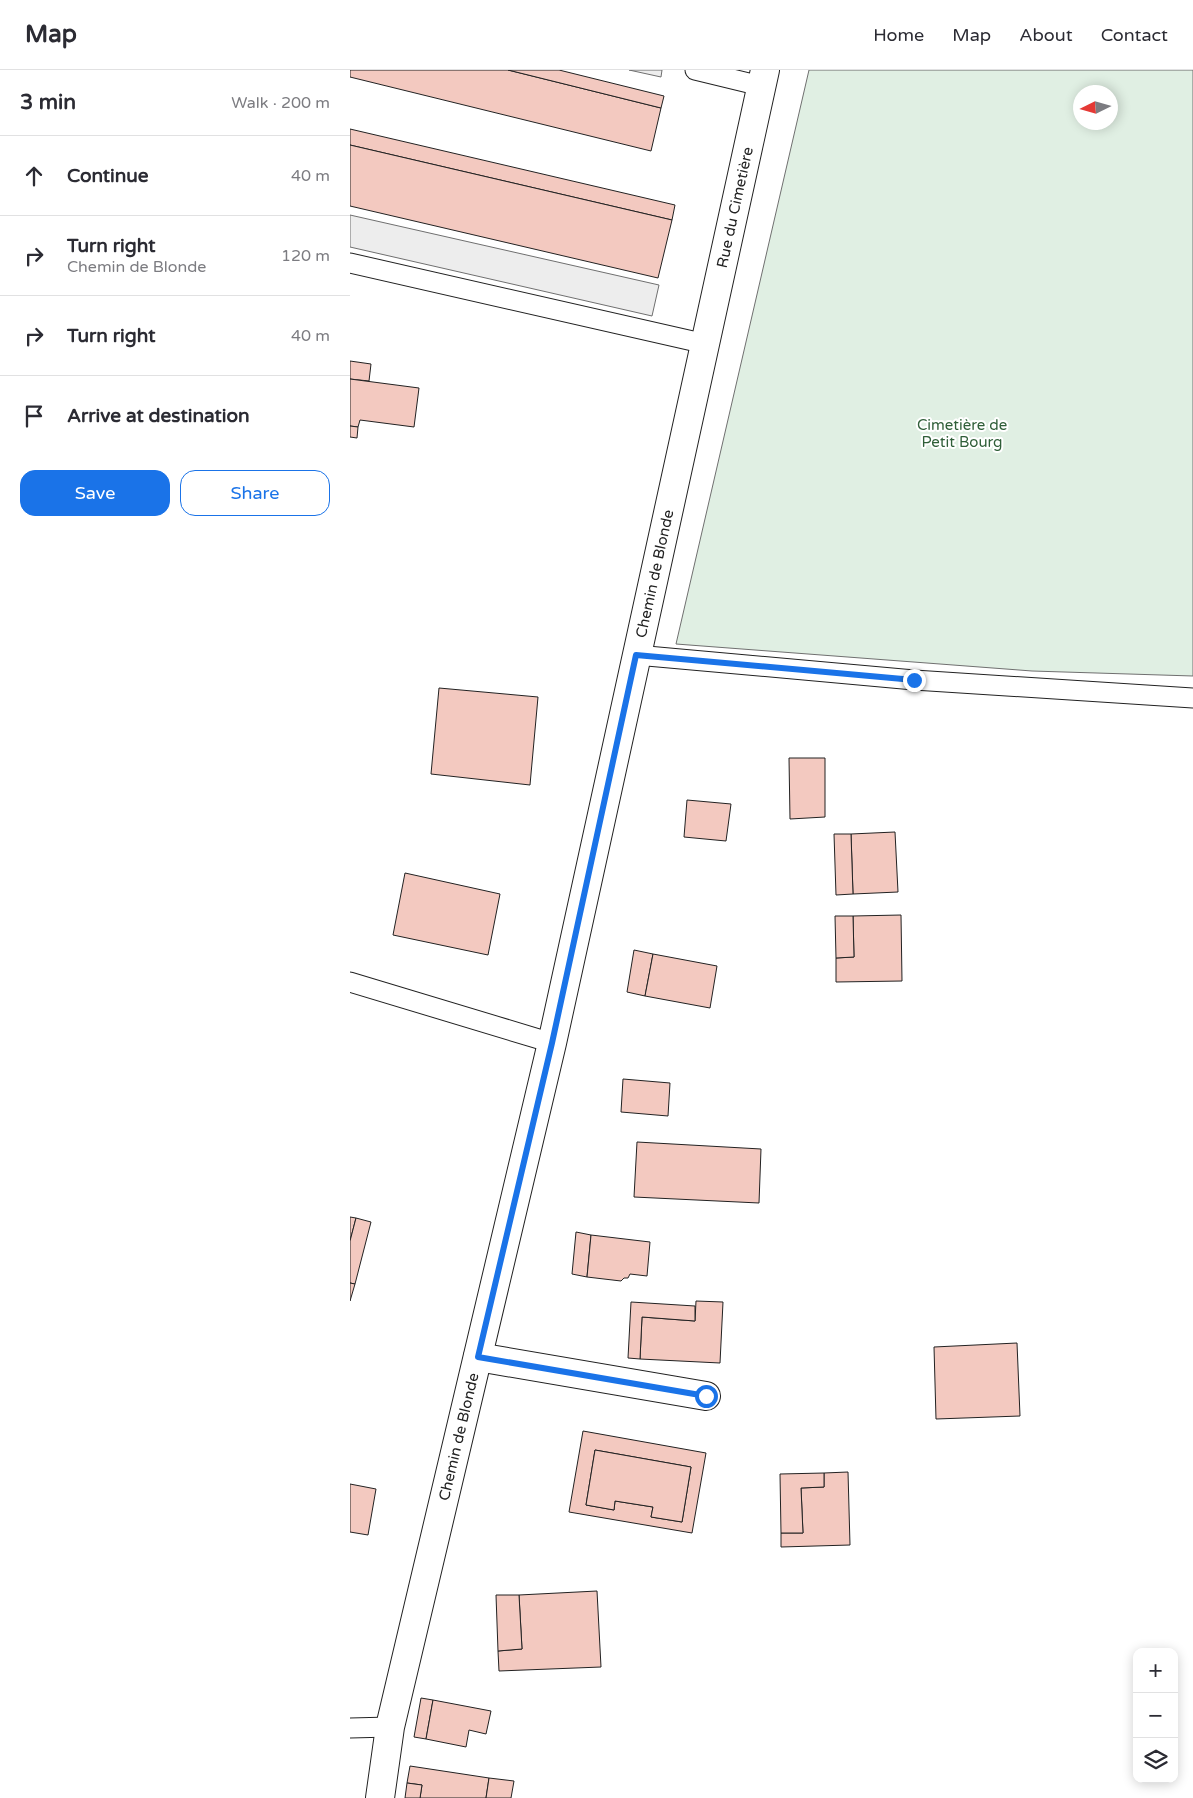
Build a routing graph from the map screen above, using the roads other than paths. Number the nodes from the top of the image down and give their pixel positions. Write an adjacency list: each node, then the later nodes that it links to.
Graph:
1 (695, 70): 2 (lane)
2 (763, 78): 4 (street, Rue du Cimetière)
3 (350, 263): 4 (lane)
4 (706, 344): 5 (street, Chemin de Blonde)
5 (636, 655): 6 (lane); 8 (street, Chemin de Blonde)
6 (1193, 698)
7 (350, 982): 8 (lane)
8 (552, 1043): 9 (street, Chemin de Blonde)
9 (478, 1357): 10 (street); 11 (street, Chemin de Blonde)
10 (706, 1396)
11 (390, 1727): 12 (lane); 13 (street, Chemin de Blonde)
12 (350, 1728)
13 (380, 1798)

